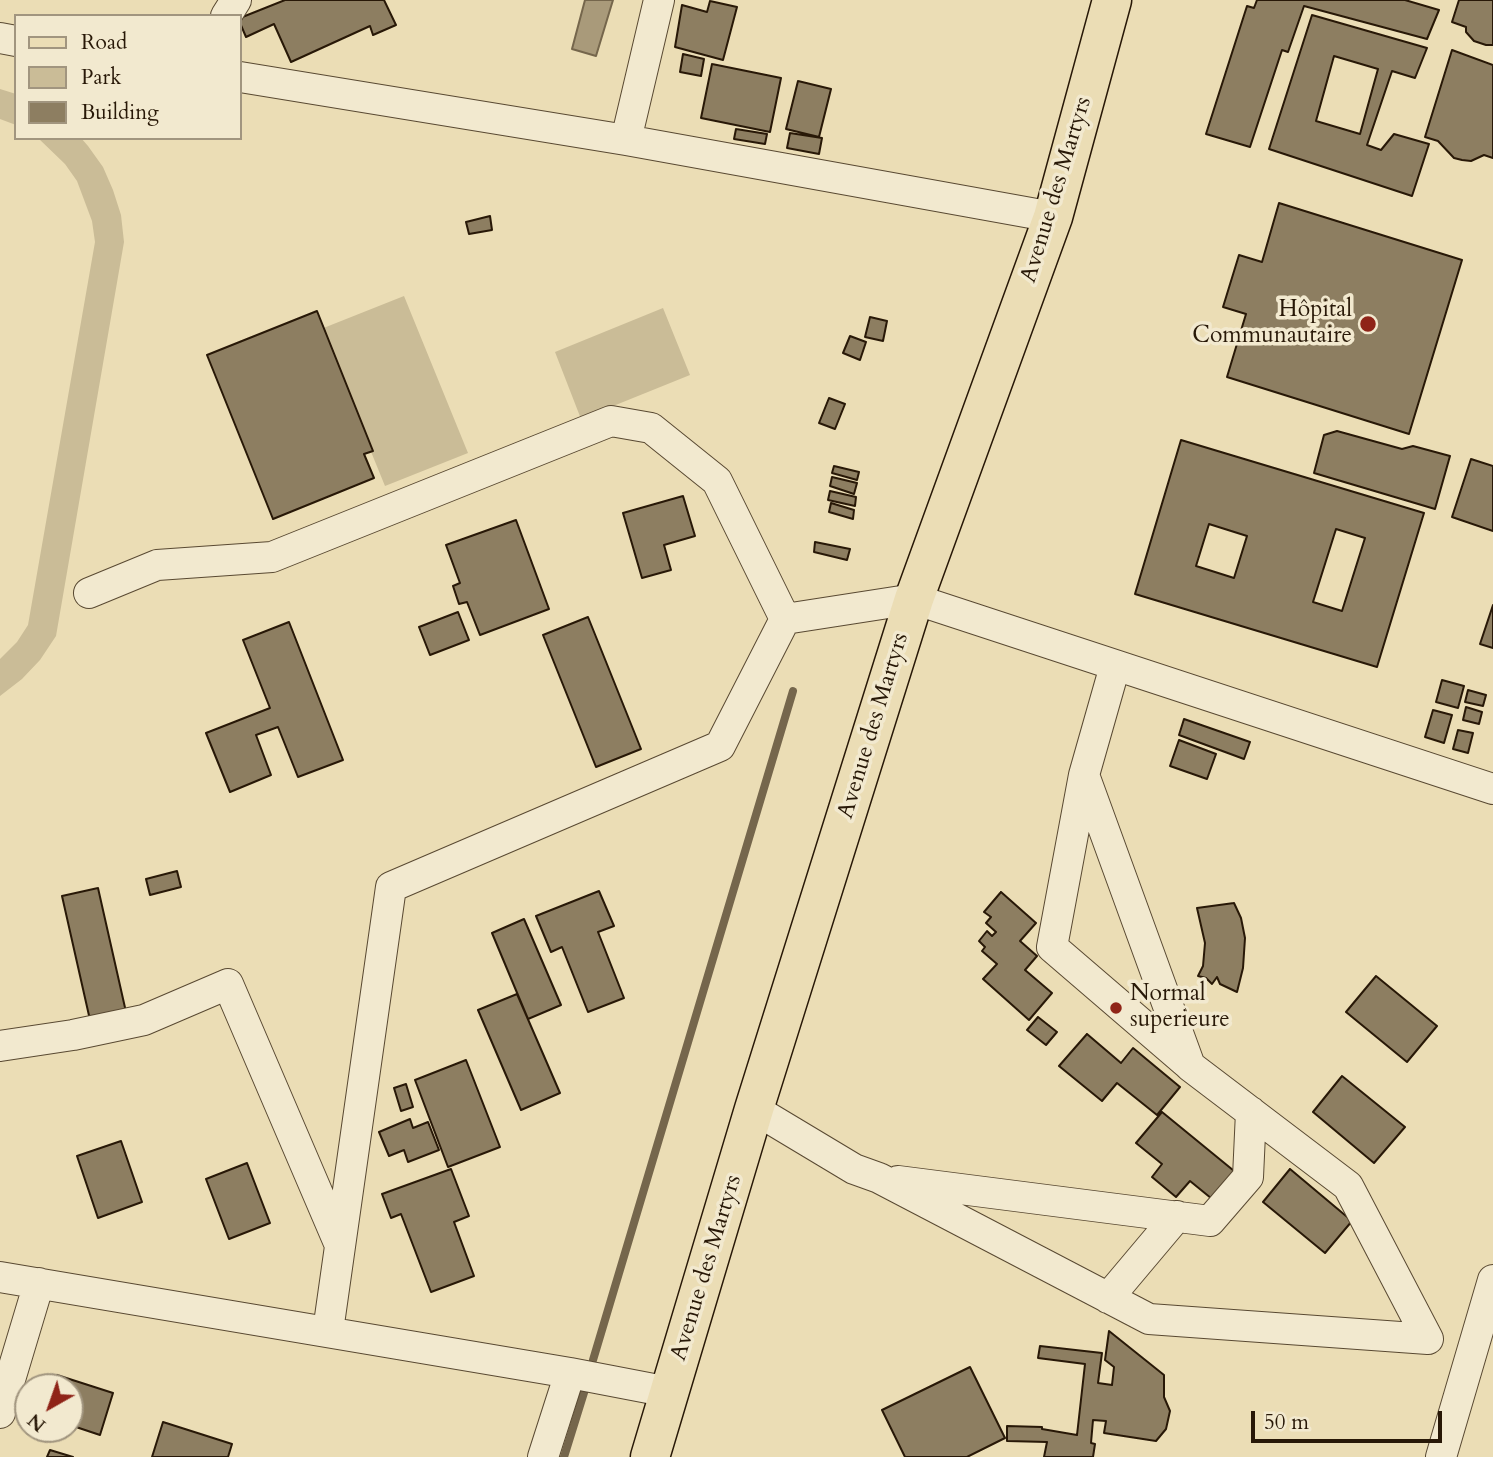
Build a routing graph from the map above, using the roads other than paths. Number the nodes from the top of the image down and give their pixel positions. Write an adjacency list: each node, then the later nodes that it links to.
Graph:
1 (659, 0): 4 (street)
2 (1112, 0): 5 (main road, Avenue des Martyrs)
3 (242, 77): 4 (street)
4 (626, 140): 5 (street)
5 (1053, 217): 7 (main road, Avenue des Martyrs)
6 (89, 593): 8 (street)
7 (914, 599): 8 (street); 9 (street); 14 (main road, Avenue des Martyrs)
8 (785, 619): 18 (street)
9 (1115, 666): 10 (street); 11 (street)
10 (1084, 775): 13 (street); 13 (street)
11 (1493, 789)
12 (0, 1046): 18 (street)
13 (1190, 1066): 15 (street)
14 (754, 1109): 16 (street); 25 (main road, Avenue des Martyrs)
15 (1251, 1112): 17 (street); 22 (street)
16 (878, 1178): 17 (street); 22 (street)
17 (1177, 1216): 22 (street)
18 (340, 1243): 23 (street)
19 (0, 1277): 21 (street)
20 (1493, 1280): 29 (street)
21 (38, 1283): 23 (street); 26 (street)
22 (1108, 1298)
23 (328, 1331): 24 (street)
24 (569, 1373): 25 (street); 27 (street)
25 (669, 1392): 28 (main road, Avenue des Martyrs)
26 (0, 1413)
27 (542, 1457)
28 (649, 1457)
29 (1441, 1457)

